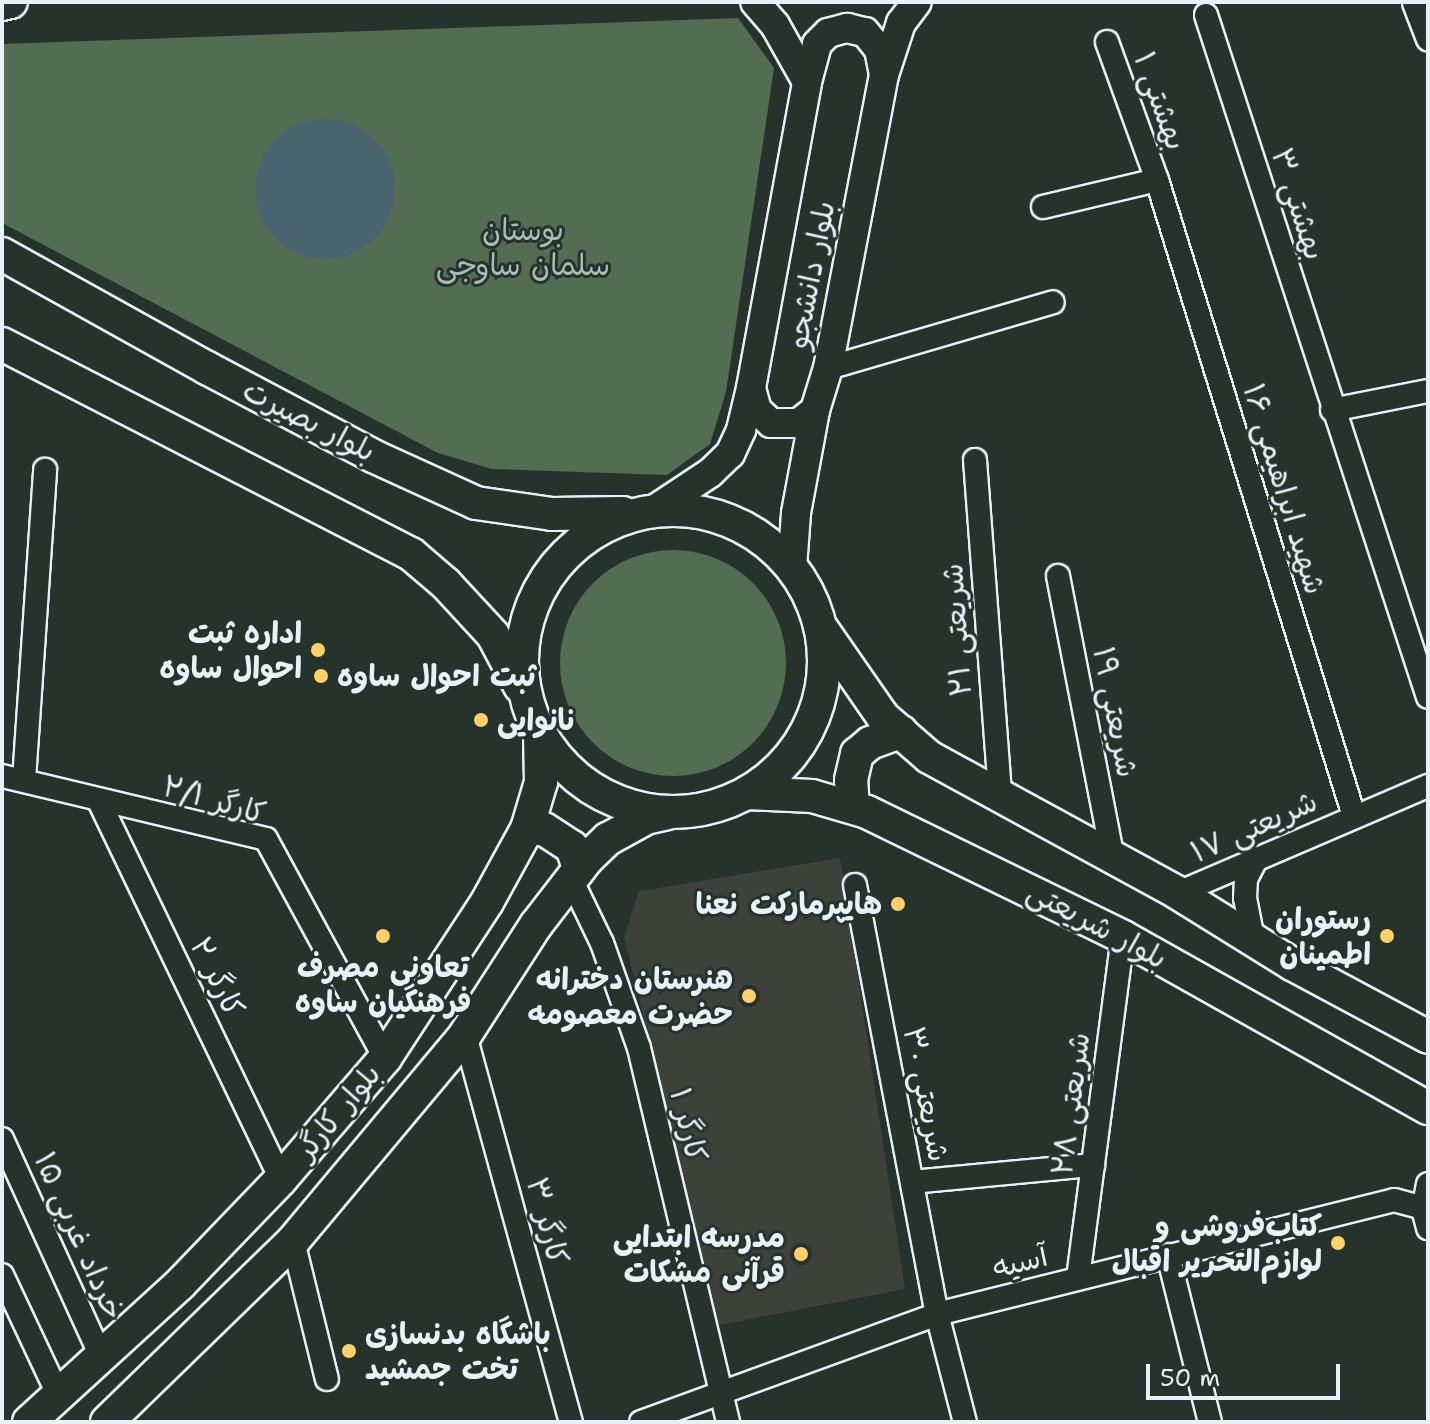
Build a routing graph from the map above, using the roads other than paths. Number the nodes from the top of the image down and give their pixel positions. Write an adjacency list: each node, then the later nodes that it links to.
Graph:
1 (11, 2): 5 (main road)
2 (755, 2): 10 (street)
3 (917, 2): 9 (street, بلوار دانشجو)
4 (1414, 3): 7 (street)
5 (2, 4)
6 (1206, 15): 20 (street, بهشتی ۳)
7 (1428, 39)
8 (1107, 42): 11 (street, بهشتی ۱)
9 (884, 75): 10 (street, بلوار دانشجو); 16 (street, بلوار دانشجو)
10 (807, 82): 17 (street, بلوار دانشجو)
11 (1157, 180): 12 (street); 38 (street, شهید ابراهیمی ۱۶)
12 (1043, 207)
13 (2, 254): 23 (main road, بلوار بصیرت)
14 (1053, 302): 16 (street)
15 (2, 344): 27 (main road)
16 (828, 368): 19 (street, بلوار دانشجو)
17 (751, 388): 19 (street); 23 (street, بلوار دانشجو)
18 (1428, 391): 20 (street)
19 (815, 410): 24 (street, بلوار دانشجو)
20 (1332, 410): 28 (street, بهشتی ۳)
21 (975, 460): 34 (street, شریعتی ۲۱)
22 (45, 470): 31 (street)
23 (646, 512): 24 (main road, بلوار بصیرت); 27 (main road)
24 (792, 568): 26 (main road, بلوار بصیرت)
25 (1058, 576): 41 (street, شریعتی ۱۹)
26 (820, 626): 29 (main road); 33 (main road)
27 (526, 696): 30 (main road)
28 (1428, 697)
29 (901, 732): 34 (main road); 36 (main road)
30 (540, 733): 37 (main road); 39 (main road, بلوار کارگر)
31 (13, 778): 35 (street, کارگر ۲/۱)
32 (1428, 786): 38 (street, شریعتی ۱۷)
33 (747, 793): 36 (main road, بلوار شریعتی); 37 (main road)
34 (1000, 795): 41 (main road)
35 (99, 801): 49 (street, کارگر ۲/۱); 53 (street, کارگر ۲)
36 (853, 807): 45 (main road, بلوار شریعتی)
37 (669, 812): 42 (main road, بلوار کارگر)
38 (1354, 816): 40 (street, شریعتی ۱۷)
39 (527, 829): 42 (main road); 49 (main road, بلوار کارگر)
40 (1256, 859): 44 (street, شریعتی ۱۷); 46 (street)
41 (1113, 860): 44 (main road)
42 (575, 874): 47 (main road, بلوار کارگر); 64 (street, کارگر ۱)
43 (855, 885): 54 (street, شریعتی ۳۰)
44 (1178, 893): 46 (main road)
45 (1123, 937): 50 (main road, بلوار شریعتی); 52 (street, شریعتی ۲۸)
46 (1253, 939): 48 (main road)
47 (465, 1035): 57 (main road, بلوار کارگر); 68 (street, کارگر ۳)
48 (1428, 1037)
49 (385, 1058): 53 (main road, بلوار کارگر)
50 (1428, 1108)
51 (2, 1139): 62 (street, ۱۵ خرداد غربی)
52 (1093, 1165): 54 (street); 60 (street, شریعتی ۲۸)
53 (281, 1179): 62 (main road, بلوار کارگر)
54 (912, 1182): 61 (street, شریعتی ۳۰)
55 (1428, 1184): 56 (street)
56 (1426, 1216): 58 (street, آسیه)
57 (293, 1241): 63 (street); 66 (main road, بلوار کارگر)
58 (1168, 1255): 60 (street, آسیه); 72 (street)
59 (2, 1275): 65 (street)
60 (1078, 1278): 61 (street, آسیه)
61 (937, 1314): 64 (street, آسیه); 71 (street, شریعتی ۳۰)
62 (102, 1358): 65 (main road, بلوار کارگر)
63 (327, 1379)
64 (721, 1394): 69 (street, آسیه); 70 (street, کارگر ۱)
65 (59, 1396): 67 (main road, بلوار کارگر)
66 (118, 1418)
67 (29, 1422)
68 (571, 1422)
69 (641, 1422)
70 (728, 1422)
71 (965, 1422)
72 (1210, 1422)

